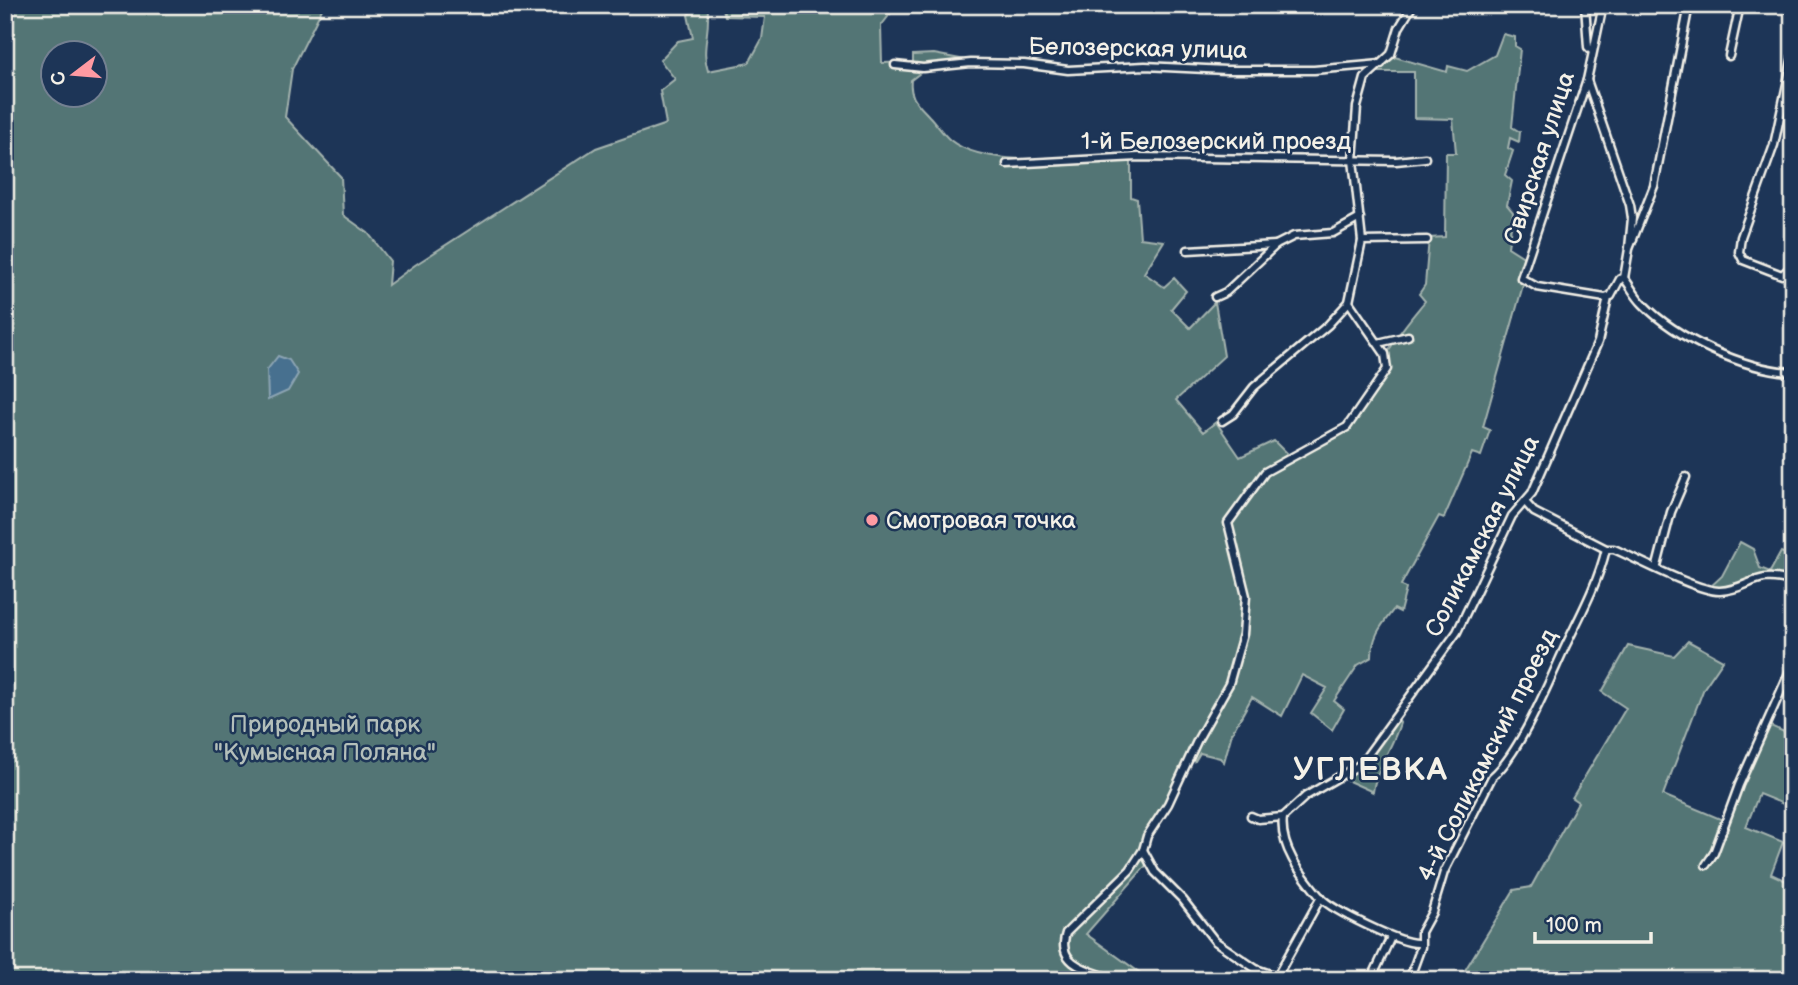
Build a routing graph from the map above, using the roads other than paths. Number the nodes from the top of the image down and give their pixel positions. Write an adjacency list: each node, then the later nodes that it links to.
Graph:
1 (1413, 5): 11 (street)
2 (1586, 5): 8 (street, Свирская улица)
3 (1603, 5): 8 (street, Свирская улица)
4 (1689, 5): 21 (street)
5 (1740, 5): 9 (street)
6 (1774, 5): 7 (street)
7 (1793, 10)
8 (1591, 50): 13 (street, Свирская улица)
9 (1729, 56)
10 (1793, 56): 23 (street)
11 (1381, 64): 12 (street, Белозерская улица); 15 (street)
12 (895, 65)
13 (1587, 80): 21 (street); 26 (street, Свирская улица)
14 (1425, 158): 15 (street, 1-й Белозерский проезд)
15 (1353, 160): 16 (street, 1-й Белозерский проезд); 17 (street)
16 (1007, 164)
17 (1360, 218): 19 (street); 20 (street)
18 (1427, 240): 19 (street)
19 (1362, 241): 27 (street)
20 (1276, 245): 22 (street); 25 (street)
21 (1629, 249): 24 (street)
22 (1188, 250)
23 (1793, 265)
24 (1624, 278): 26 (street); 30 (street)
25 (1215, 296)
26 (1608, 298): 33 (street, Соликамская улица)
27 (1349, 302): 29 (street); 31 (street)
28 (1408, 336): 29 (street)
29 (1378, 343): 40 (street)
30 (1793, 372)
31 (1222, 421)
32 (1686, 477): 35 (street)
33 (1525, 502): 34 (street); 39 (street, Соликамская улица)
34 (1606, 549): 35 (street); 44 (street, 4-й Соликамский проезд)
35 (1657, 566): 36 (street)
36 (1793, 582)
37 (1793, 664): 41 (street)
38 (1251, 816): 39 (street)
39 (1283, 817): 42 (street)
40 (1143, 850): 45 (street); 46 (street)
41 (1706, 865)
42 (1321, 897): 43 (street); 45 (street)
43 (1391, 937): 44 (street); 47 (street)
44 (1419, 943): 48 (street, 4-й Соликамский проезд)
45 (1276, 978)
46 (1116, 980)
47 (1371, 980)
48 (1409, 980)

